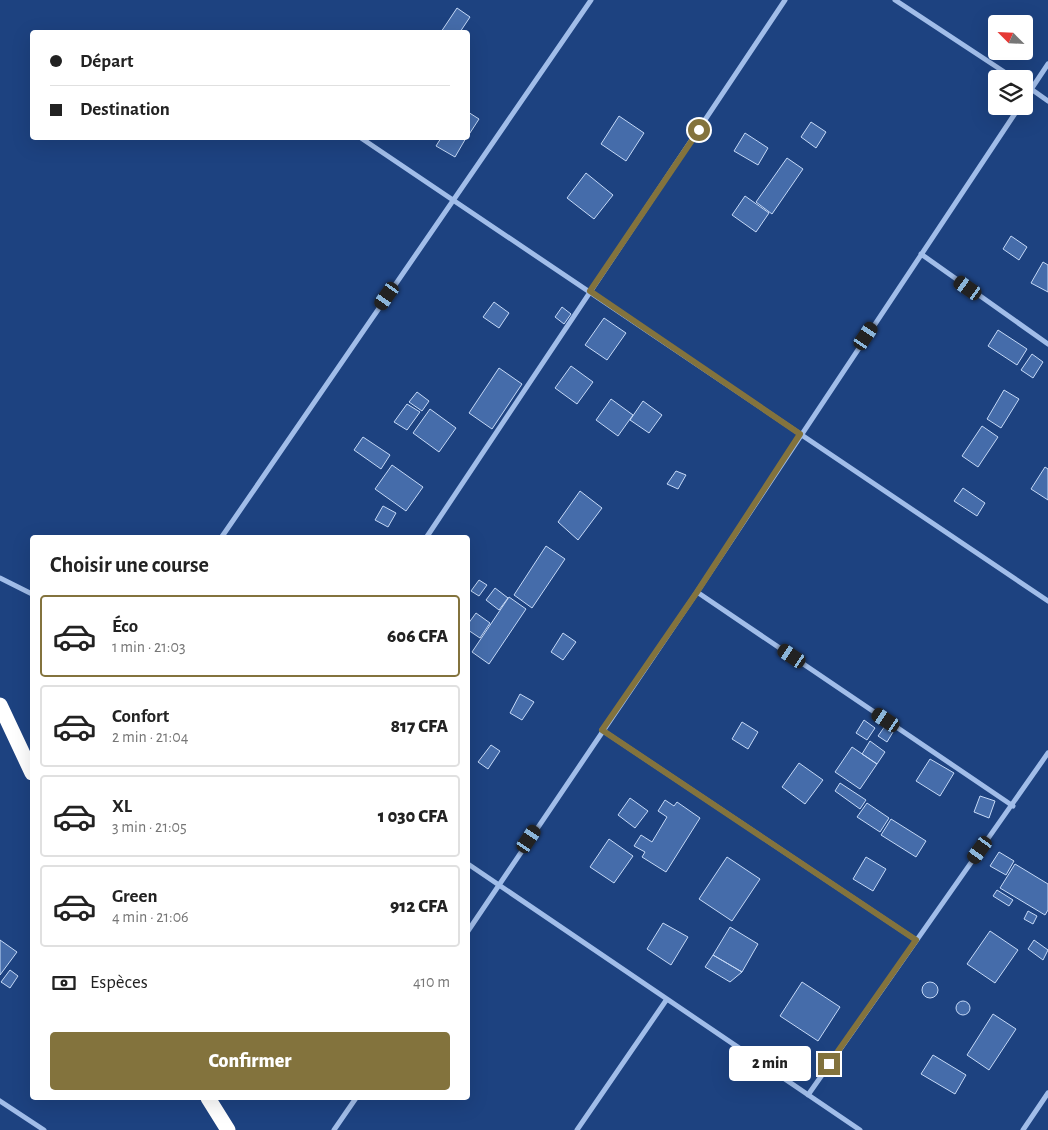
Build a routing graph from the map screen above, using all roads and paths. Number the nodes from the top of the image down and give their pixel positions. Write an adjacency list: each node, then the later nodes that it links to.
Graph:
1 (591, 0): 11 (street)
2 (785, 0): 13 (street)
3 (896, 0): 5 (street)
4 (1048, 64): 6 (street)
5 (1001, 70)
6 (1033, 86)
7 (1033, 90): 8 (street)
8 (1048, 101)
9 (1014, 115): 12 (street)
10 (363, 140): 11 (street)
11 (454, 200): 13 (street); 16 (street)
12 (921, 254): 14 (street); 15 (street)
13 (590, 291): 15 (street); 17 (street)
14 (1048, 344)
15 (800, 434): 19 (street); 21 (street)
16 (223, 535)
17 (428, 535)
18 (0, 578): 20 (street)
19 (697, 592): 23 (street); 26 (street)
20 (30, 593)
21 (1048, 601)
22 (0, 705): 25 (highway)
23 (602, 730): 28 (street); 30 (street)
24 (1048, 753): 26 (street)
25 (30, 769)
26 (1013, 806): 30 (street)
27 (470, 865): 28 (street)
28 (498, 886): 29 (street); 31 (street)
29 (470, 928)
30 (916, 940): 33 (street)
31 (667, 999): 33 (street); 40 (street)
32 (1048, 1093): 42 (street)
33 (808, 1095): 41 (street)
34 (209, 1100): 38 (highway)
35 (355, 1100): 39 (street)
36 (0, 1101): 37 (street)
37 (44, 1130)
38 (228, 1130)
39 (334, 1130)
40 (577, 1130)
41 (860, 1130)
42 (1023, 1130)

